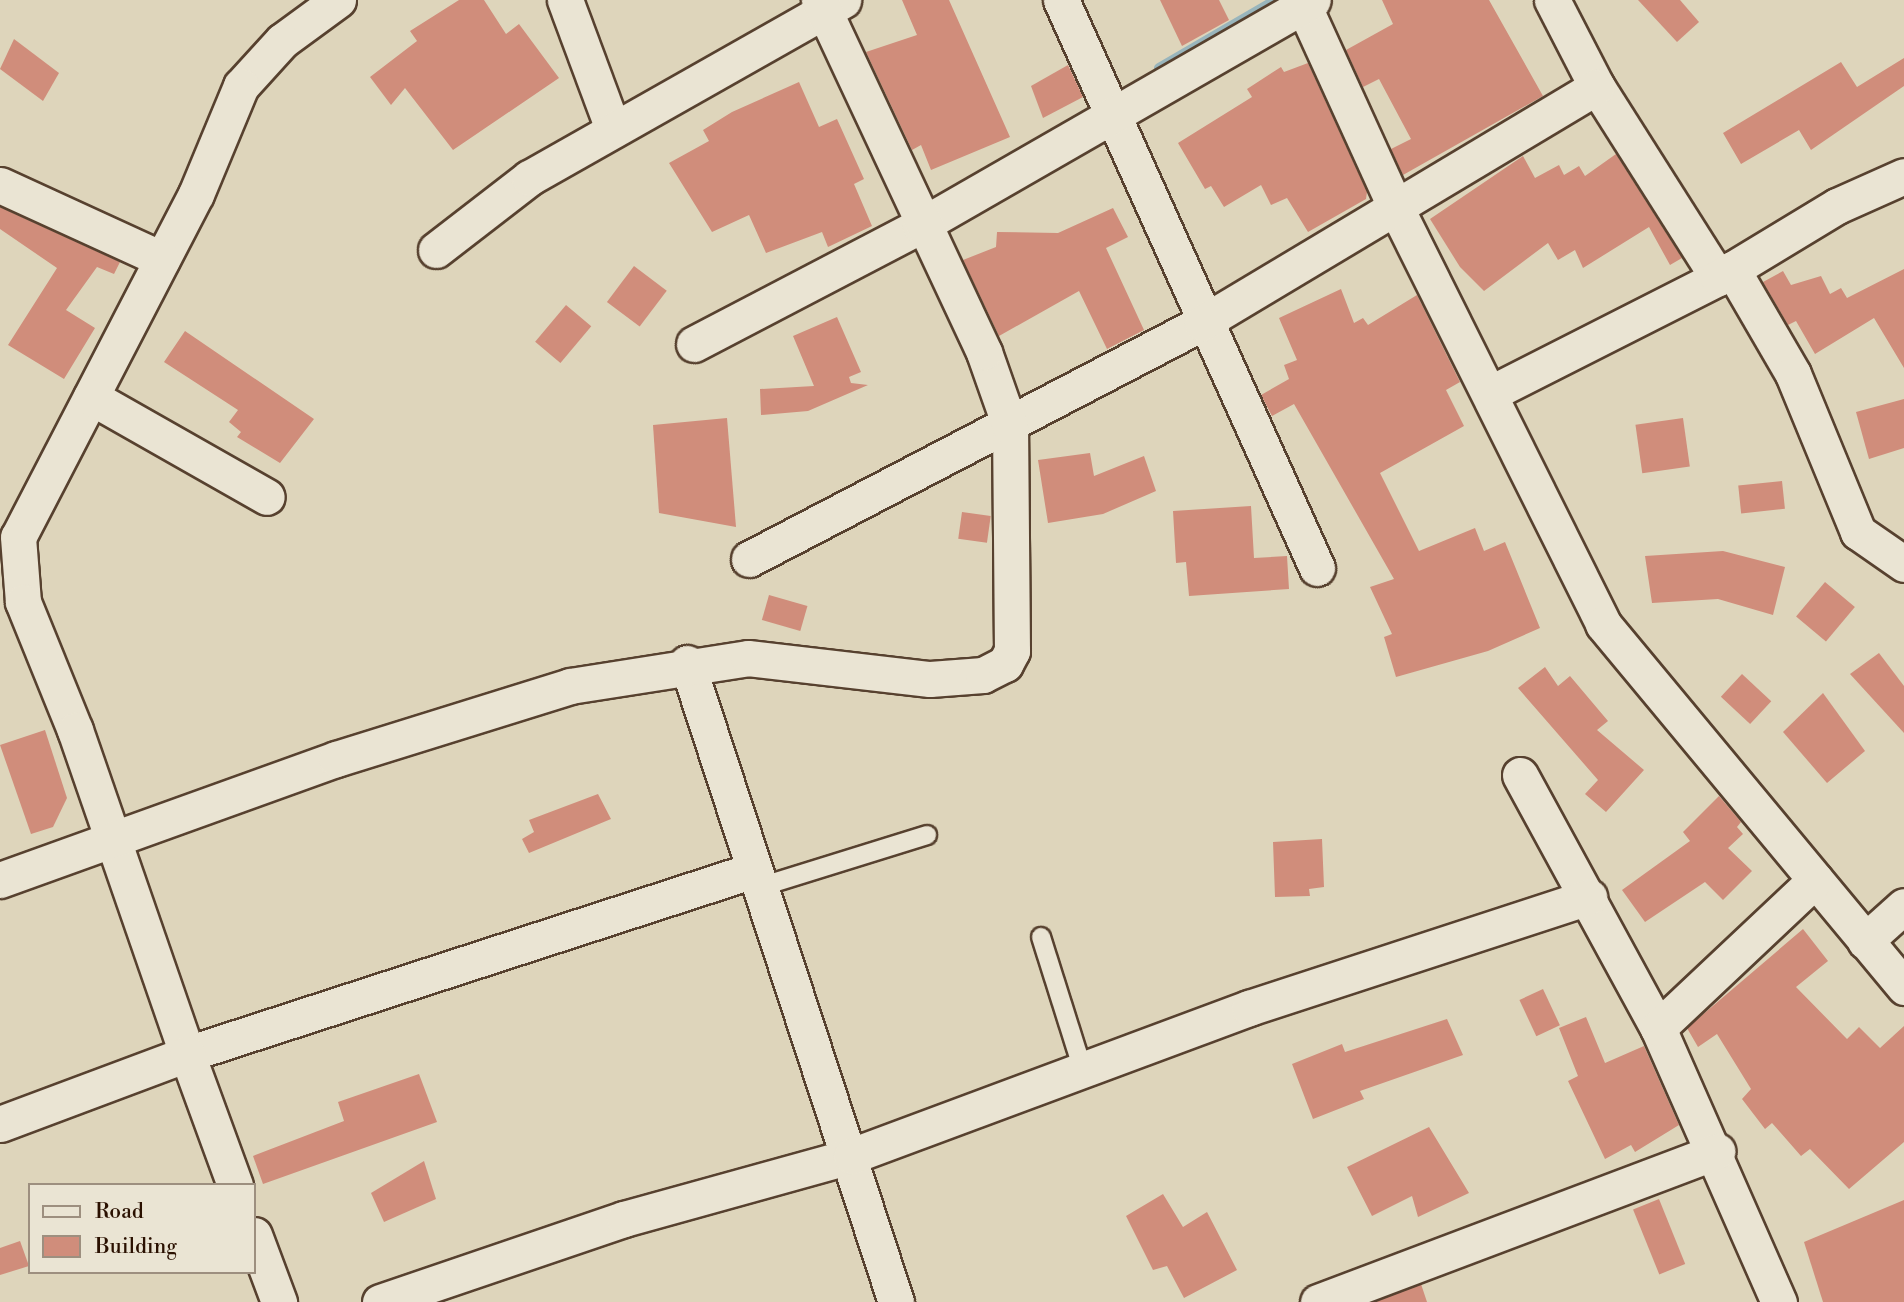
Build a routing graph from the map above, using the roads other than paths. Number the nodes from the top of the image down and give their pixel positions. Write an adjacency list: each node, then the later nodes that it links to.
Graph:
1 (338, 0): 15 (street)
2 (565, 0): 9 (street)
3 (1061, 0): 8 (street)
4 (1552, 0): 7 (street)
5 (1306, 2): 8 (street); 12 (street)
6 (829, 4): 9 (street); 13 (street)
7 (1597, 87): 12 (street); 16 (street)
8 (1109, 117): 13 (street); 17 (street)
9 (613, 129): 14 (street)
10 (1904, 176): 16 (street)
11 (0, 185): 15 (street)
12 (1395, 208): 17 (street); 19 (street)
13 (920, 226): 18 (street); 21 (street)
14 (436, 250)
15 (162, 259): 20 (street)
16 (1725, 274): 19 (street); 24 (street)
17 (1202, 323): 21 (street); 25 (street)
18 (694, 344)
19 (1491, 393): 32 (street)
20 (91, 397): 22 (street); 29 (street)
21 (1010, 426): 23 (street); 26 (street)
22 (267, 497)
23 (749, 559)
24 (1904, 564)
25 (1317, 568)
26 (687, 663): 29 (street); 30 (street)
27 (1520, 775): 33 (street)
28 (927, 835): 30 (lane)
29 (111, 841): 31 (street); 39 (street)
30 (757, 878): 39 (street); 43 (street)
31 (0, 880)
32 (1815, 880): 36 (street); 38 (street)
33 (1589, 897): 38 (street); 40 (street)
34 (1904, 906): 36 (street)
35 (1041, 937): 40 (lane)
36 (1865, 940): 37 (street)
37 (1904, 987)
38 (1658, 1028): 42 (street)
39 (187, 1054): 41 (street); 44 (street)
40 (1083, 1070): 43 (street)
41 (0, 1124)
42 (1717, 1151): 49 (street); 50 (street)
43 (850, 1156): 47 (street); 48 (street)
44 (234, 1183)
45 (256, 1240): 46 (street)
46 (279, 1302)
47 (380, 1302)
48 (895, 1302)
49 (1318, 1302)
50 (1779, 1302)

